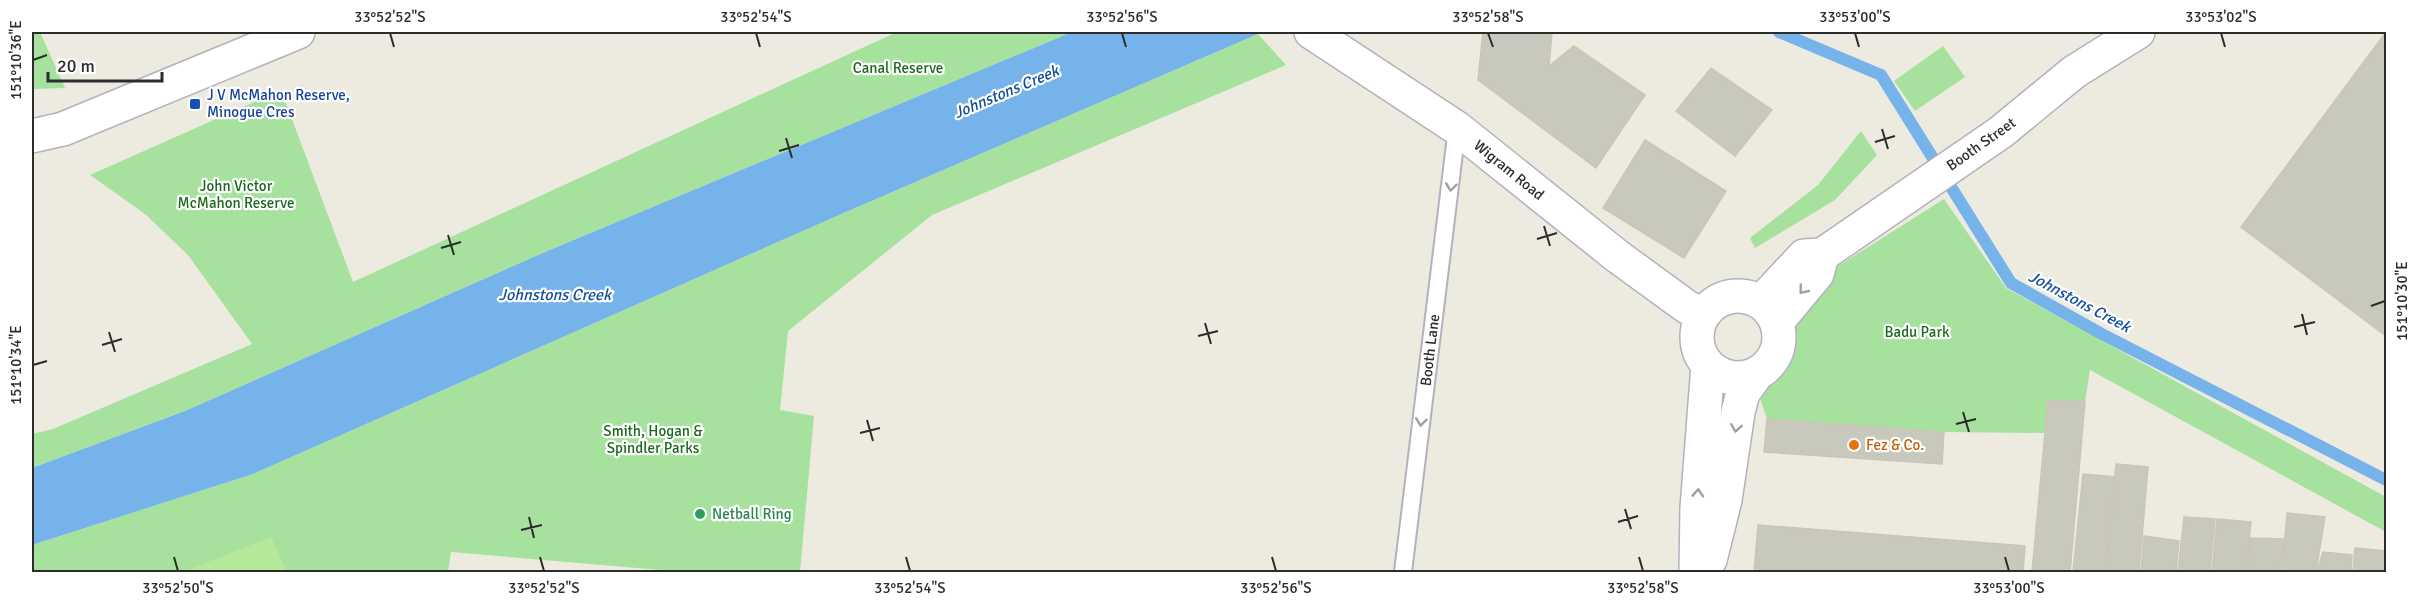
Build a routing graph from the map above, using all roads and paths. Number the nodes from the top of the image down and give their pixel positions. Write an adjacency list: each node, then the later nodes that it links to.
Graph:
1 (298, 32): 5 (main road)
2 (1311, 32): 4 (main road, Wigram Road)
3 (2138, 32): 6 (main road, Booth Street)
4 (1456, 128): 7 (main road, Wigram Road); 10 (lane, Booth Lane, one-way to 10)
5 (32, 136)
6 (1769, 312): 7 (main road); 9 (main road)
7 (1703, 315): 8 (main road)
8 (1708, 365): 9 (main road); 11 (main road, one-way to 8)
9 (1756, 375): 12 (main road, one-way to 12)
10 (1403, 573)
11 (1696, 573)
12 (1707, 573)

